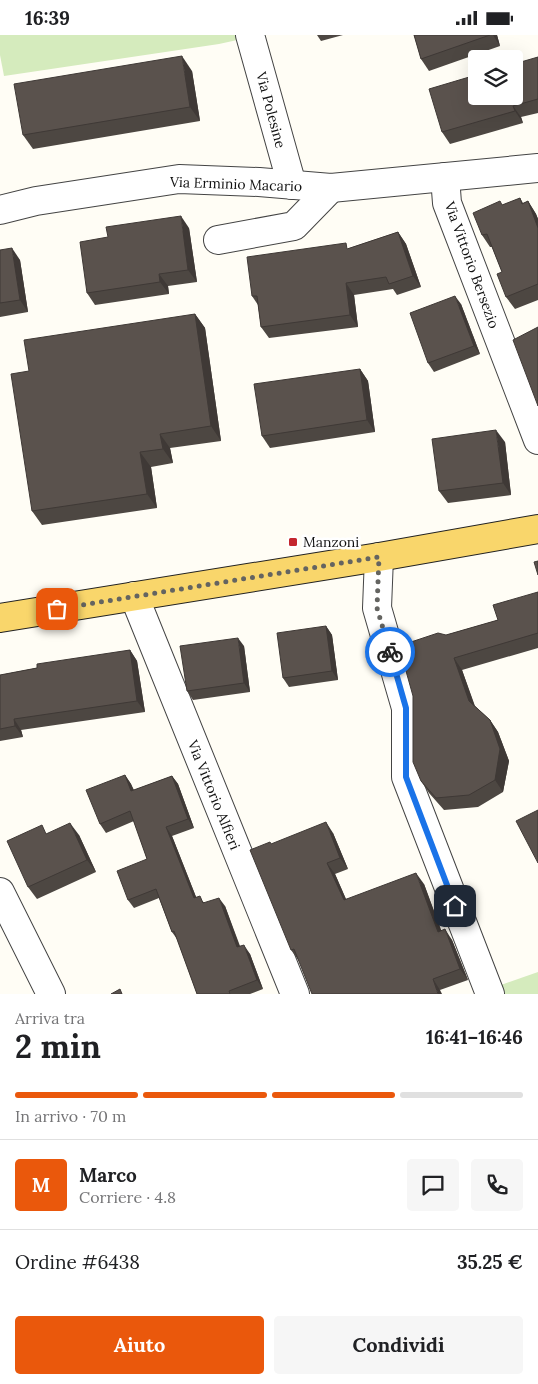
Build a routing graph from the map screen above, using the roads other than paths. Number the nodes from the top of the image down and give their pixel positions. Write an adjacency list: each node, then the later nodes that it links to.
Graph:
1 (250, 35): 4 (street, Via Polesine)
2 (538, 168): 3 (street)
3 (444, 177): 5 (street, Via Erminio Macario); 8 (street, Via Vittorio Bersezio)
4 (292, 185): 5 (street, Via Erminio Macario); 6 (street, Via Erminio Macario)
5 (331, 189): 7 (street)
6 (0, 211)
7 (218, 240)
8 (538, 440)
9 (538, 529): 10 (main road)
10 (379, 557): 11 (main road); 14 (street)
11 (134, 596): 12 (main road); 16 (street, Via Vittorio Alfieri)
12 (0, 618)
13 (0, 892): 15 (street)
14 (488, 991)
15 (51, 994)
16 (295, 994)

